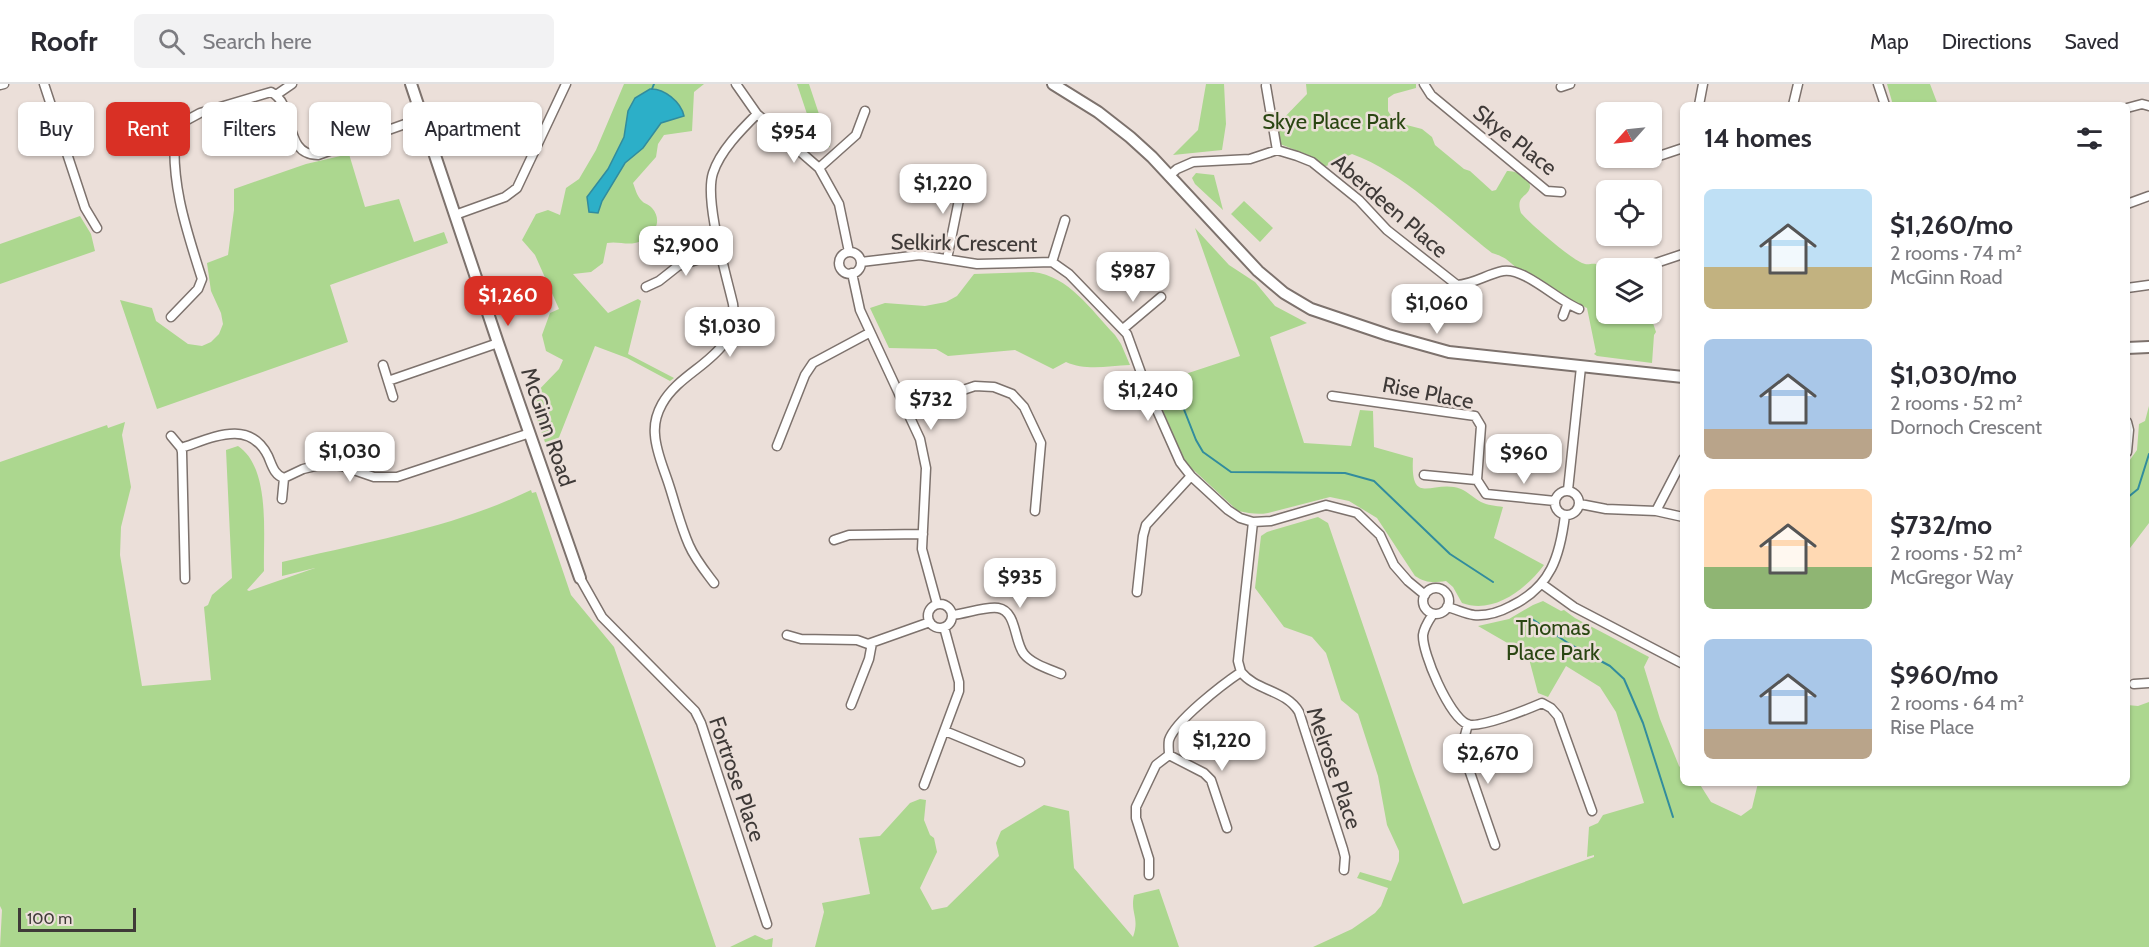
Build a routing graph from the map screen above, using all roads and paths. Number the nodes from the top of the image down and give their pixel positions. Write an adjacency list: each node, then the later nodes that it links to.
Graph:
1 (44, 84): 34 (street)
2 (292, 84): 12 (street)
3 (411, 84): 13 (street, McGinn Road)
4 (566, 84): 32 (street)
5 (736, 84): 20 (street)
6 (1053, 84): 28 (street)
7 (1424, 84): 29 (street, Skye Place)
8 (1703, 84): 14 (street)
9 (1798, 84): 15 (street)
10 (1878, 84): 16 (street)
11 (1266, 86): 23 (street)
12 (276, 95): 21 (street); 50 (street)
13 (417, 102)
14 (1700, 102)
15 (1794, 102)
16 (1885, 102)
17 (2149, 106): 18 (street)
18 (2130, 107)
19 (865, 111): 26 (street)
20 (758, 114): 26 (street); 35 (street)
21 (403, 125)
22 (1680, 149): 24 (street)
23 (1277, 150): 28 (street); 47 (street, Aberdeen Place)
24 (1662, 155)
25 (435, 156): 32 (street, McGinn Road)
26 (819, 168): 36 (street)
27 (964, 175): 38 (street)
28 (1169, 176): 57 (street)
29 (1561, 192)
30 (2149, 196): 31 (street)
31 (2130, 203)
32 (455, 214): 53 (street, McGinn Road)
33 (1065, 220): 41 (street)
34 (97, 228)
35 (722, 252): 44 (street); 85 (street)
36 (849, 252): 40 (street); 42 (street)
37 (1680, 255): 39 (street)
38 (947, 259): 40 (street, Selkirk Crescent); 41 (street, Selkirk Crescent)
39 (1662, 261)
40 (861, 262): 42 (street)
41 (1052, 262): 51 (street, Selkirk Crescent)
42 (852, 273): 52 (street)
43 (2149, 285): 45 (street)
44 (646, 287)
45 (2130, 288)
46 (1161, 297): 51 (street)
47 (1567, 305): 48 (street, Aberdeen Place); 49 (street)
48 (1579, 309)
49 (1563, 316)
50 (171, 317)
51 (1123, 329): 69 (street, Selkirk Crescent)
52 (869, 333): 62 (street); 65 (street)
53 (498, 344): 59 (street); 63 (street, McGinn Road)
54 (2149, 347): 55 (street)
55 (2130, 348)
56 (383, 365): 59 (street)
57 (1581, 367): 58 (street); 72 (street)
58 (1680, 377)
59 (388, 381): 61 (street)
60 (1332, 396): 71 (street, Rise Place)
61 (393, 397)
62 (907, 409): 76 (street); 81 (street)
63 (530, 433): 70 (street); 83 (street, McGinn Road)
64 (171, 436): 66 (street)
65 (777, 446)
66 (182, 448): 70 (street); 84 (street)
67 (1680, 465): 77 (street)
68 (1424, 475): 71 (street)
69 (1191, 476): 80 (street, Selkirk Crescent); 87 (street)
70 (284, 478): 73 (street)
71 (1477, 480): 74 (street)
72 (1569, 490): 74 (street); 75 (street)
73 (282, 499)
74 (1555, 501): 78 (street)
75 (1580, 504): 77 (street); 78 (street)
76 (1035, 511)
77 (1656, 511): 79 (street)
78 (1565, 515): 86 (street)
79 (1680, 516)
80 (1253, 522): 88 (street); 98 (street)
81 (923, 534): 82 (street); 89 (street)
82 (834, 540)
83 (580, 578): 113 (street, Fortrose Place)
84 (185, 579)
85 (714, 583)
86 (1542, 584): 90 (street); 97 (street)
87 (1137, 592)
88 (1425, 595): 90 (street); 91 (street)
89 (937, 604): 92 (street); 93 (street)
90 (1447, 607): 91 (street)
91 (1433, 614): 103 (street)
92 (952, 615): 94 (street); 99 (street)
93 (930, 622): 94 (street); 96 (street)
94 (944, 627): 104 (street)
95 (787, 635): 96 (street)
96 (872, 644): 102 (street)
97 (1680, 662)
98 (1241, 672): 105 (street); 111 (street, Melrose Place)
99 (1061, 674)
100 (2149, 683): 101 (street)
101 (2134, 684)
102 (851, 705)
103 (1468, 724): 108 (street); 110 (street)
104 (945, 731): 106 (street); 107 (street)
105 (1169, 754): 109 (street); 112 (street)
106 (1020, 762)
107 (924, 785)
108 (1592, 812)
109 (1227, 828)
110 (1495, 845)
111 (1344, 870)
112 (1149, 874)
113 (767, 924)

